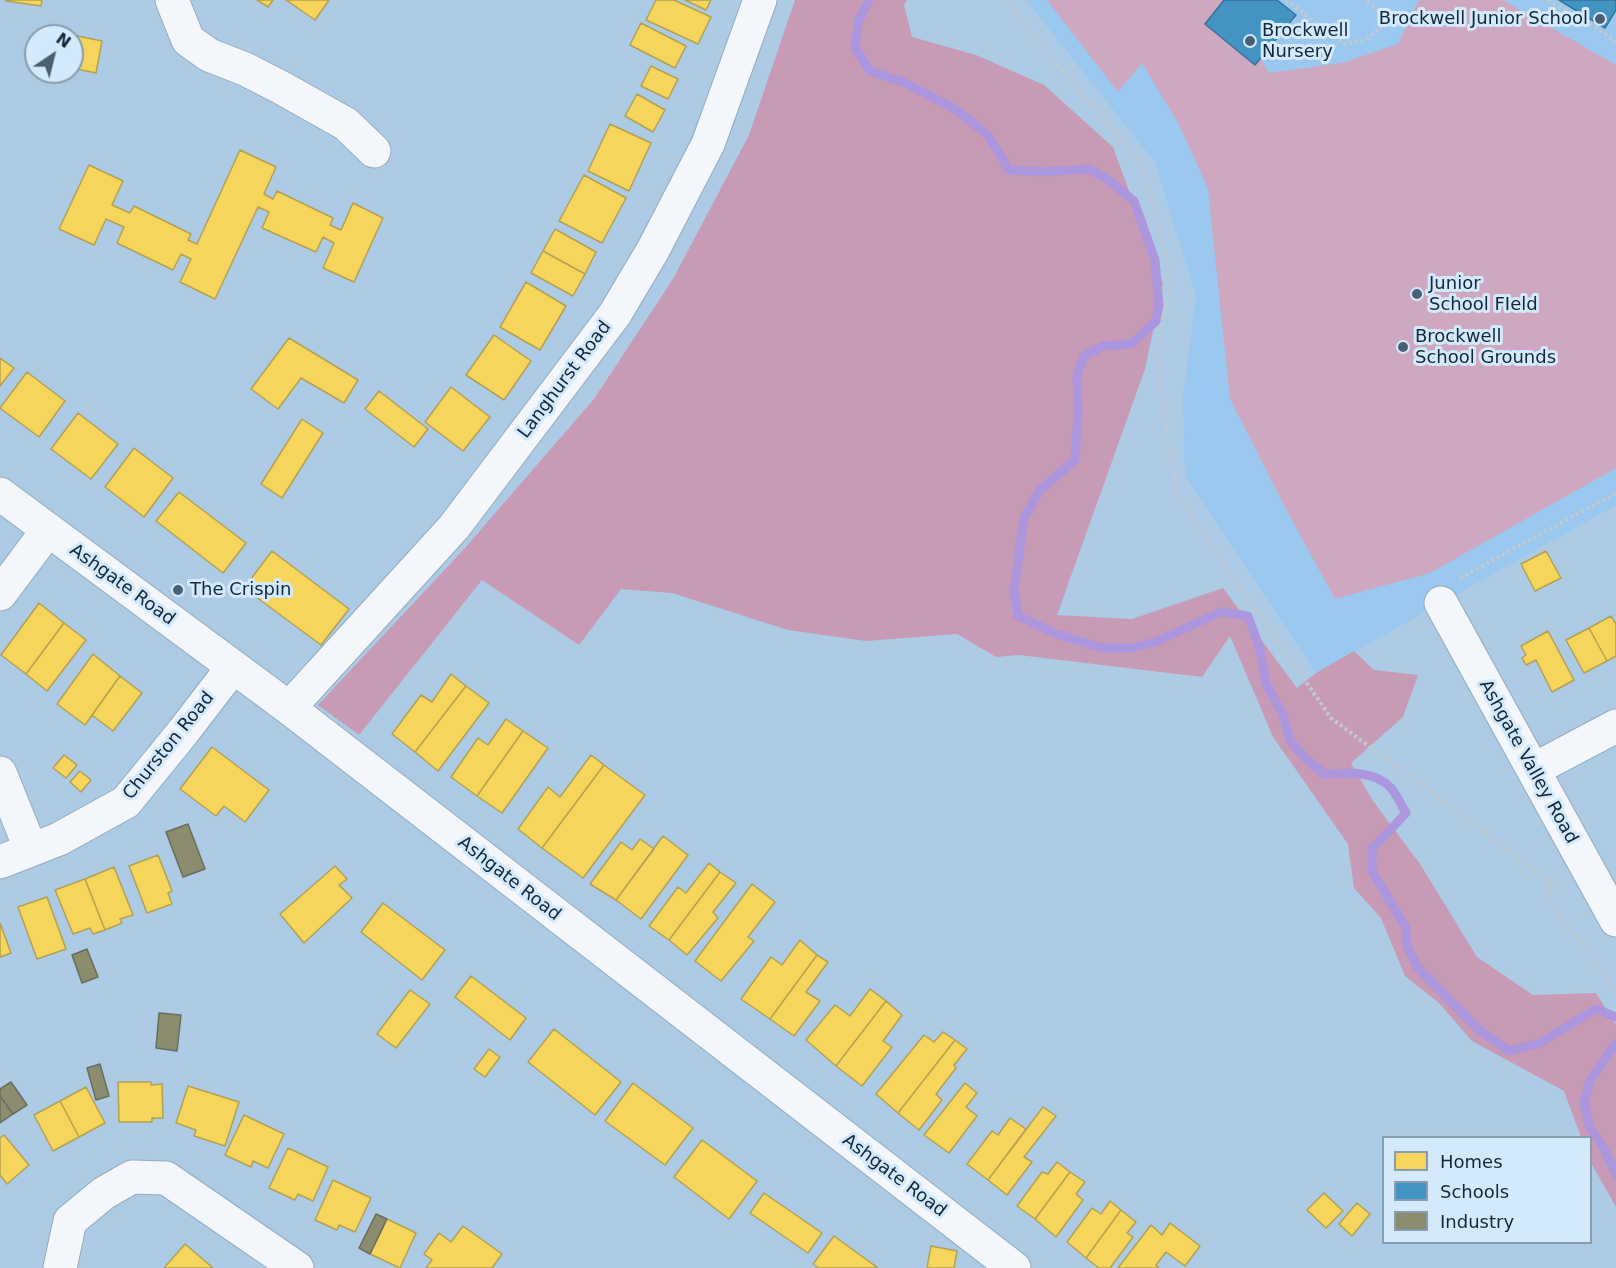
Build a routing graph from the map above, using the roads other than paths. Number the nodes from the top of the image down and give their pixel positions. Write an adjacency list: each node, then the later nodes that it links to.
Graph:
1 (172, 0): 3 (street)
2 (760, 0): 9 (street, Langhurst Road)
3 (374, 151)
4 (0, 494): 5 (street, Ashgate Road)
5 (48, 530): 7 (street); 8 (street, Ashgate Road)
6 (1446, 593): 11 (street, Ashgate Valley Road)
7 (0, 594)
8 (233, 667): 9 (street, Ashgate Road); 13 (street, Churston Road)
9 (289, 708): 18 (street, Ashgate Road)
10 (1616, 726): 11 (street)
11 (1533, 770): 15 (street, Ashgate Valley Road)
12 (0, 773): 13 (street)
13 (31, 850): 14 (street, Churston Road)
14 (0, 862)
15 (1616, 920)
16 (60, 1268): 17 (street)
17 (297, 1268)
18 (1014, 1268)

